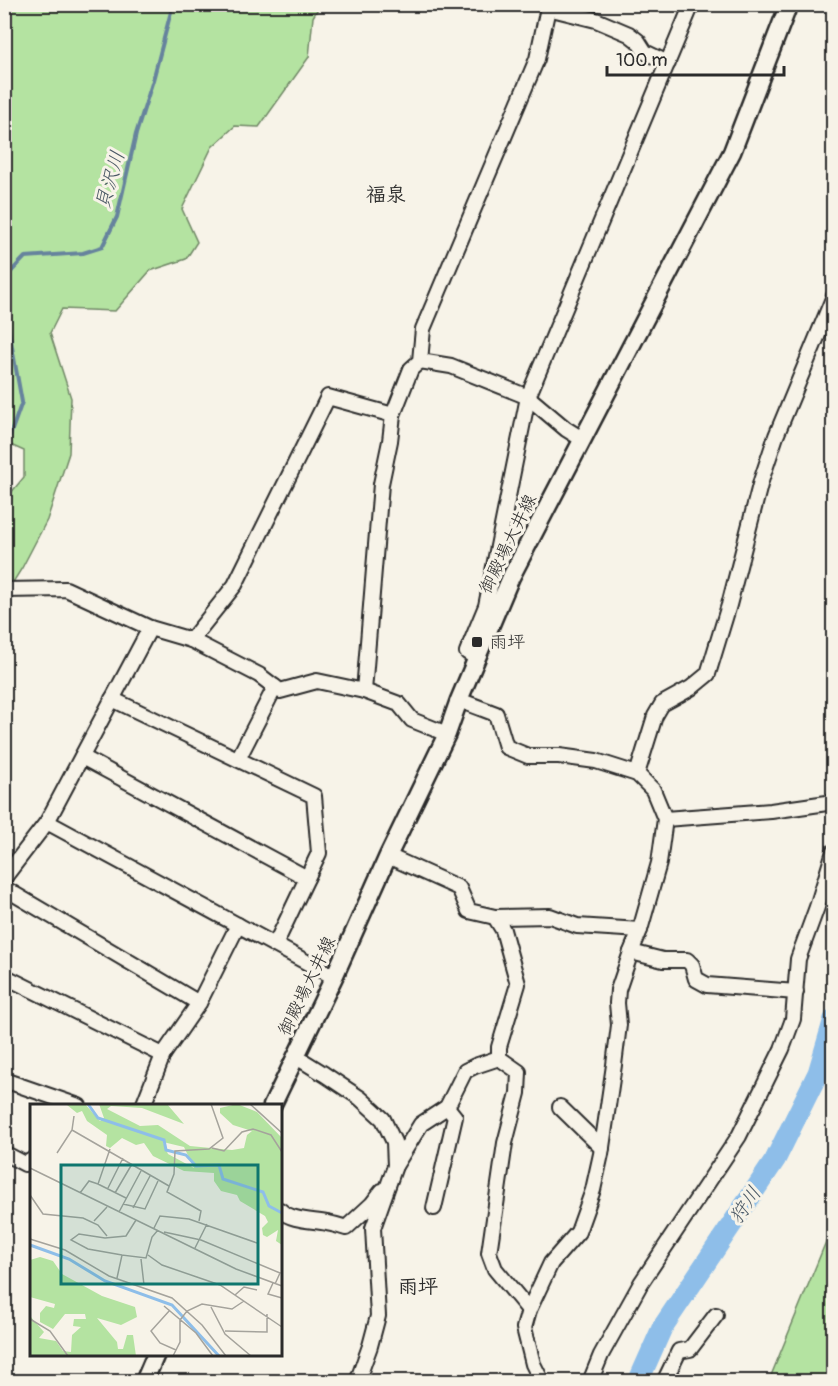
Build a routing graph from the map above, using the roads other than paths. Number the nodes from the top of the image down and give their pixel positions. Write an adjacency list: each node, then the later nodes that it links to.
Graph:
1 (692, 4): 3 (street)
2 (789, 4): 8 (main road, 御殿場大井線)
3 (668, 63): 5 (street); 6 (street)
4 (834, 296): 20 (street)
5 (420, 362): 6 (street); 7 (street)
6 (528, 397): 8 (street); 12 (street)
7 (393, 415): 11 (street); 14 (street)
8 (582, 439): 12 (main road, 御殿場大井線)
9 (4, 590): 10 (street)
10 (150, 628): 11 (street); 15 (street)
11 (191, 640): 13 (street)
12 (476, 658): 16 (main road, 御殿場大井線)
13 (275, 687): 14 (street); 19 (street)
14 (364, 691): 17 (street)
15 (112, 699): 18 (street); 19 (street)
16 (459, 700): 17 (main road, 御殿場大井線); 20 (street)
17 (447, 734): 25 (main road, 御殿場大井線)
18 (82, 757): 23 (street); 27 (street)
19 (238, 759): 27 (street)
20 (637, 774): 22 (street)
21 (834, 802): 22 (street)
22 (665, 819): 31 (street)
23 (47, 822): 26 (street); 30 (street)
24 (834, 851): 36 (street)
25 (388, 856): 29 (street); 35 (main road, 御殿場大井線)
26 (4, 878)
27 (307, 878): 32 (street)
28 (4, 888): 37 (street)
29 (495, 917): 31 (street); 40 (street)
30 (238, 925): 32 (street); 37 (street)
31 (640, 930): 33 (street)
32 (275, 945): 35 (street)
33 (632, 952): 36 (street); 47 (street)
34 (4, 976): 38 (street)
35 (334, 977): 39 (main road, 御殿場大井線)
36 (796, 992): 60 (street)
37 (199, 1003): 38 (street)
38 (163, 1055): 43 (street)
39 (295, 1056): 44 (main road, 御殿場大井線); 50 (street)
40 (499, 1058): 45 (street); 54 (street)
41 (4, 1080): 42 (street)
42 (73, 1104)
43 (144, 1104)
44 (273, 1104)
45 (447, 1107): 50 (street); 52 (street)
46 (560, 1107): 47 (street)
47 (602, 1148): 54 (street)
48 (4, 1153): 49 (street)
49 (30, 1161)
50 (395, 1166): 51 (street)
51 (389, 1182): 53 (street); 58 (street)
52 (434, 1208)
53 (282, 1212)
54 (529, 1310): 59 (street)
55 (716, 1315): 61 (street)
56 (155, 1356): 57 (main road)
57 (144, 1382)
58 (357, 1382)
59 (542, 1382)
60 (590, 1382)
61 (664, 1382)

